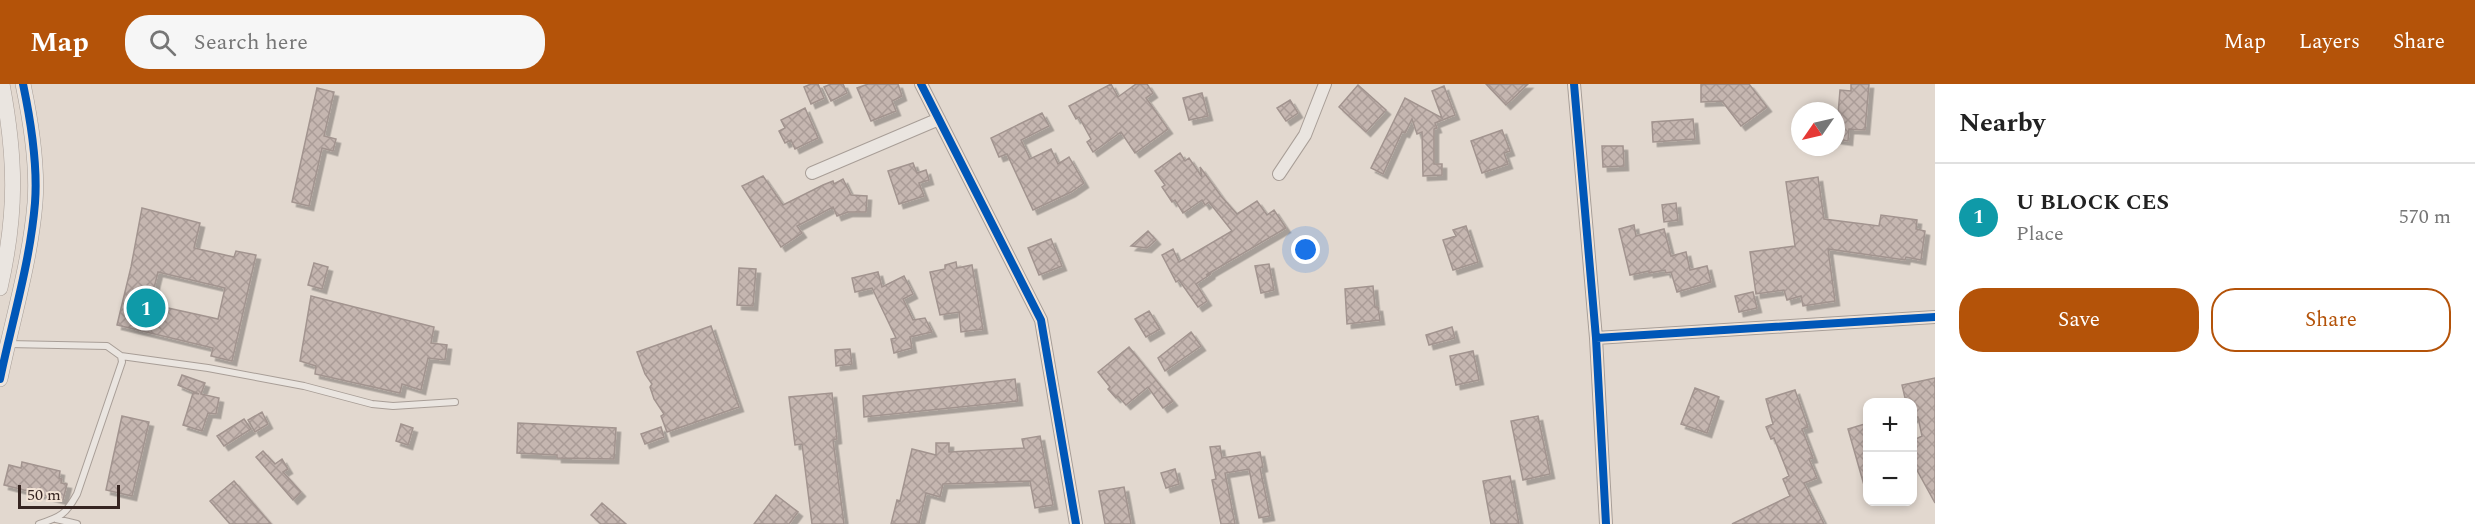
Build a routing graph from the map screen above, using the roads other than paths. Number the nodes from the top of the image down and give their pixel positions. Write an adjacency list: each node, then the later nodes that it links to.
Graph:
1 (2, 84): 9 (street)
2 (23, 84): 12 (street)
3 (921, 84): 6 (street)
4 (1325, 84): 8 (street)
5 (1574, 84): 11 (street)
6 (939, 119): 7 (street); 19 (street)
7 (812, 173)
8 (1279, 174)
9 (0, 288)
10 (1935, 317): 11 (street)
11 (1596, 338): 20 (street)
12 (8, 344): 13 (lane); 14 (street)
13 (121, 356): 15 (lane); 16 (lane)
14 (0, 380)
15 (455, 402)
16 (56, 519): 17 (lane); 18 (lane)
17 (39, 524)
18 (77, 524)
19 (1076, 524)
20 (1606, 524)

